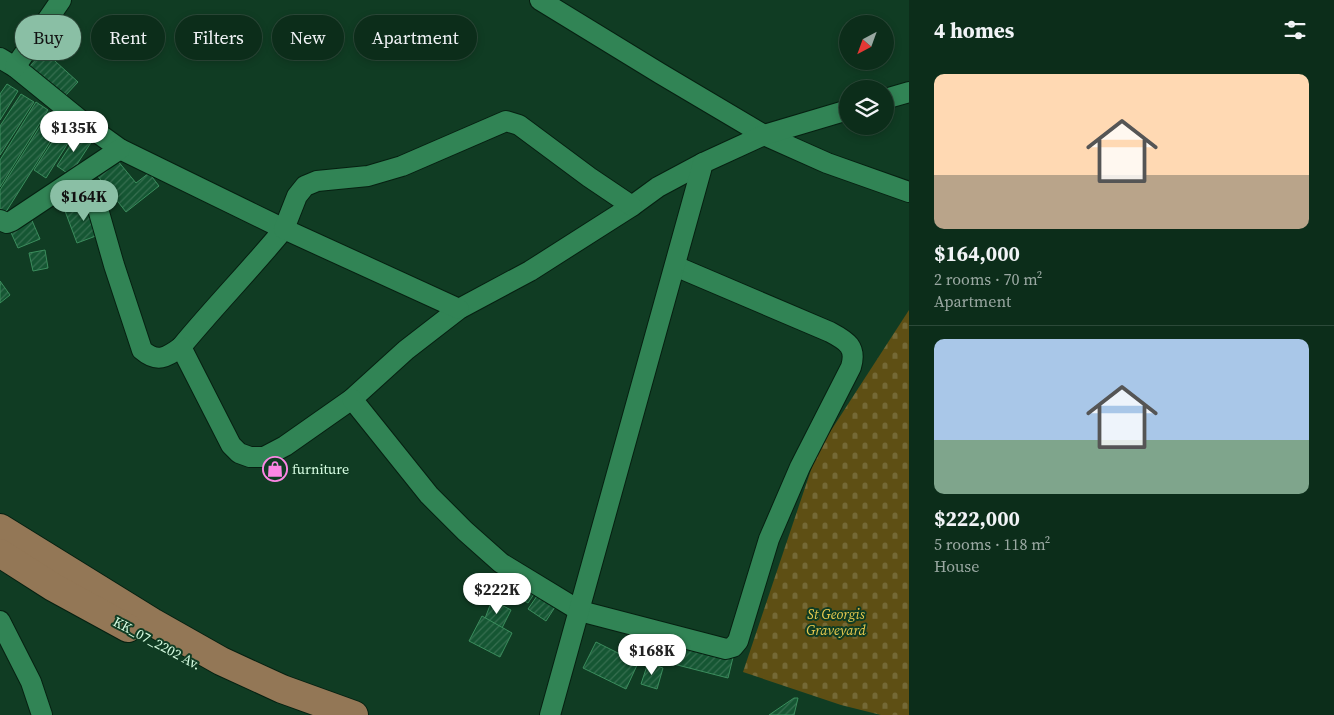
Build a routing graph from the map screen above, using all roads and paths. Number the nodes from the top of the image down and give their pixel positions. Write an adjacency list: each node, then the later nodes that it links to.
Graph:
1 (61, 0): 3 (street)
2 (540, 0): 7 (street)
3 (7, 62): 8 (street)
4 (909, 92): 5 (street)
5 (894, 96)
6 (839, 113): 7 (street)
7 (764, 135): 9 (street); 10 (street)
8 (120, 149): 13 (street); 14 (street)
9 (703, 163): 11 (street); 15 (street)
10 (909, 192)
11 (632, 206): 14 (street); 16 (street)
12 (98, 209): 17 (street)
13 (0, 220)
14 (284, 229): 16 (street); 17 (street)
15 (675, 266): 21 (street); 21 (street)
16 (459, 309): 18 (street)
17 (181, 347): 18 (street)
18 (352, 398): 21 (street)
19 (0, 528): 25 (main road)
20 (0, 553): 24 (main road, KK_07_2202 Av.)
21 (580, 611): 26 (street)
22 (0, 621): 23 (street)
23 (42, 715)
24 (322, 715)
25 (354, 715)
26 (550, 715)

